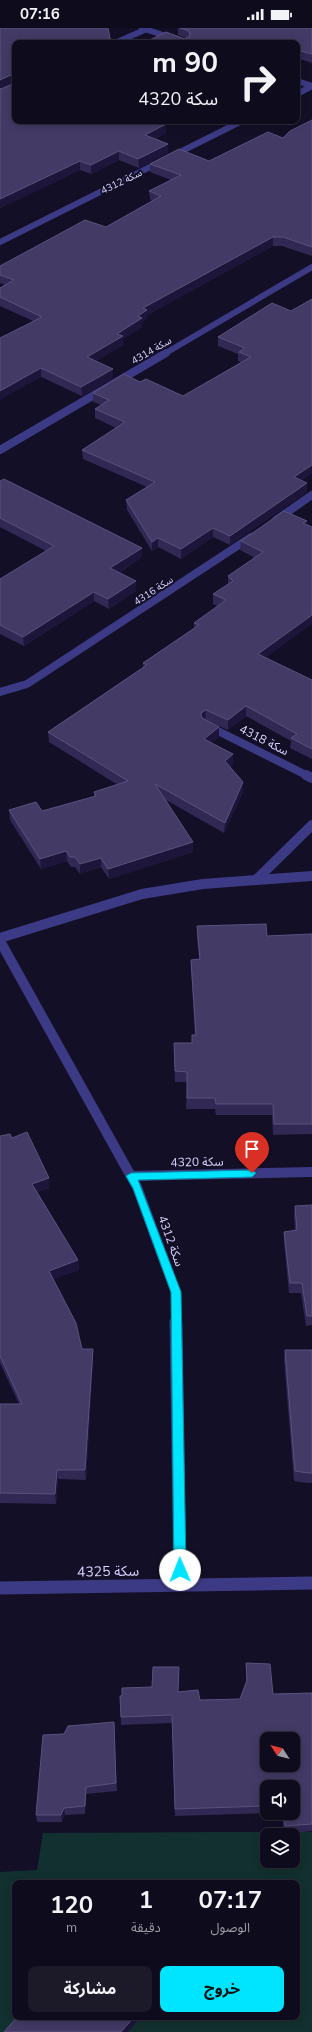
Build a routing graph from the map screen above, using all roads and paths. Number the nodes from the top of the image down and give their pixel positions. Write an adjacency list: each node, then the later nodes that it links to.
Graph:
1 (145, 28): 2 (street); 3 (street)
2 (121, 40)
3 (178, 40)
4 (300, 81): 5 (street)
5 (312, 86): 6 (street)
6 (300, 92)
7 (236, 124): 8 (street, سكة 4312)
8 (0, 242)
9 (312, 267): 10 (street, سكة 4314)
10 (0, 450)
11 (312, 495): 12 (street, سكة 4316)
12 (0, 692)
13 (206, 725): 14 (street, سكة 4318)
14 (312, 778)
15 (312, 826): 17 (street)
16 (312, 876): 17 (street)
17 (257, 879): 18 (street)
18 (0, 940): 20 (street, سكة 4312)
19 (312, 1172): 20 (street, سكة 4320)
20 (131, 1176): 22 (street, سكة 4312)
21 (312, 1583): 22 (street, سكة 4325)
22 (180, 1585): 23 (street, سكة 4325)
23 (0, 1588)

